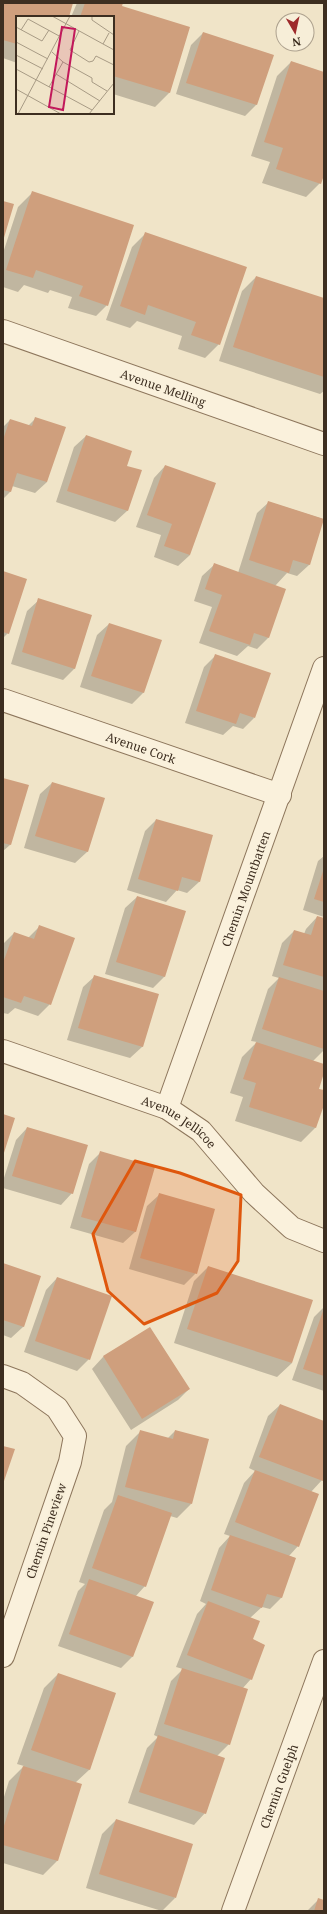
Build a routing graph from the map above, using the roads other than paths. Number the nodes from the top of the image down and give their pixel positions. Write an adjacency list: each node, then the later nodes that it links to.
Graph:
1 (3, 331): 2 (street, Avenue Melling)
2 (324, 444)
3 (324, 668): 5 (street, Chemin Mountbatten)
4 (3, 700): 5 (street, Avenue Cork)
5 (280, 795): 7 (street, Chemin Mountbatten)
6 (3, 1051): 7 (street, Avenue Jellicoe)
7 (167, 1108): 8 (street, Avenue Jellicoe)
8 (324, 1241)
9 (3, 1376): 10 (street, Chemin Pineview)
10 (3, 1656)
11 (324, 1661): 12 (street, Chemin Guelph)
12 (320, 1686): 13 (street, Chemin Guelph)
13 (233, 1911)

